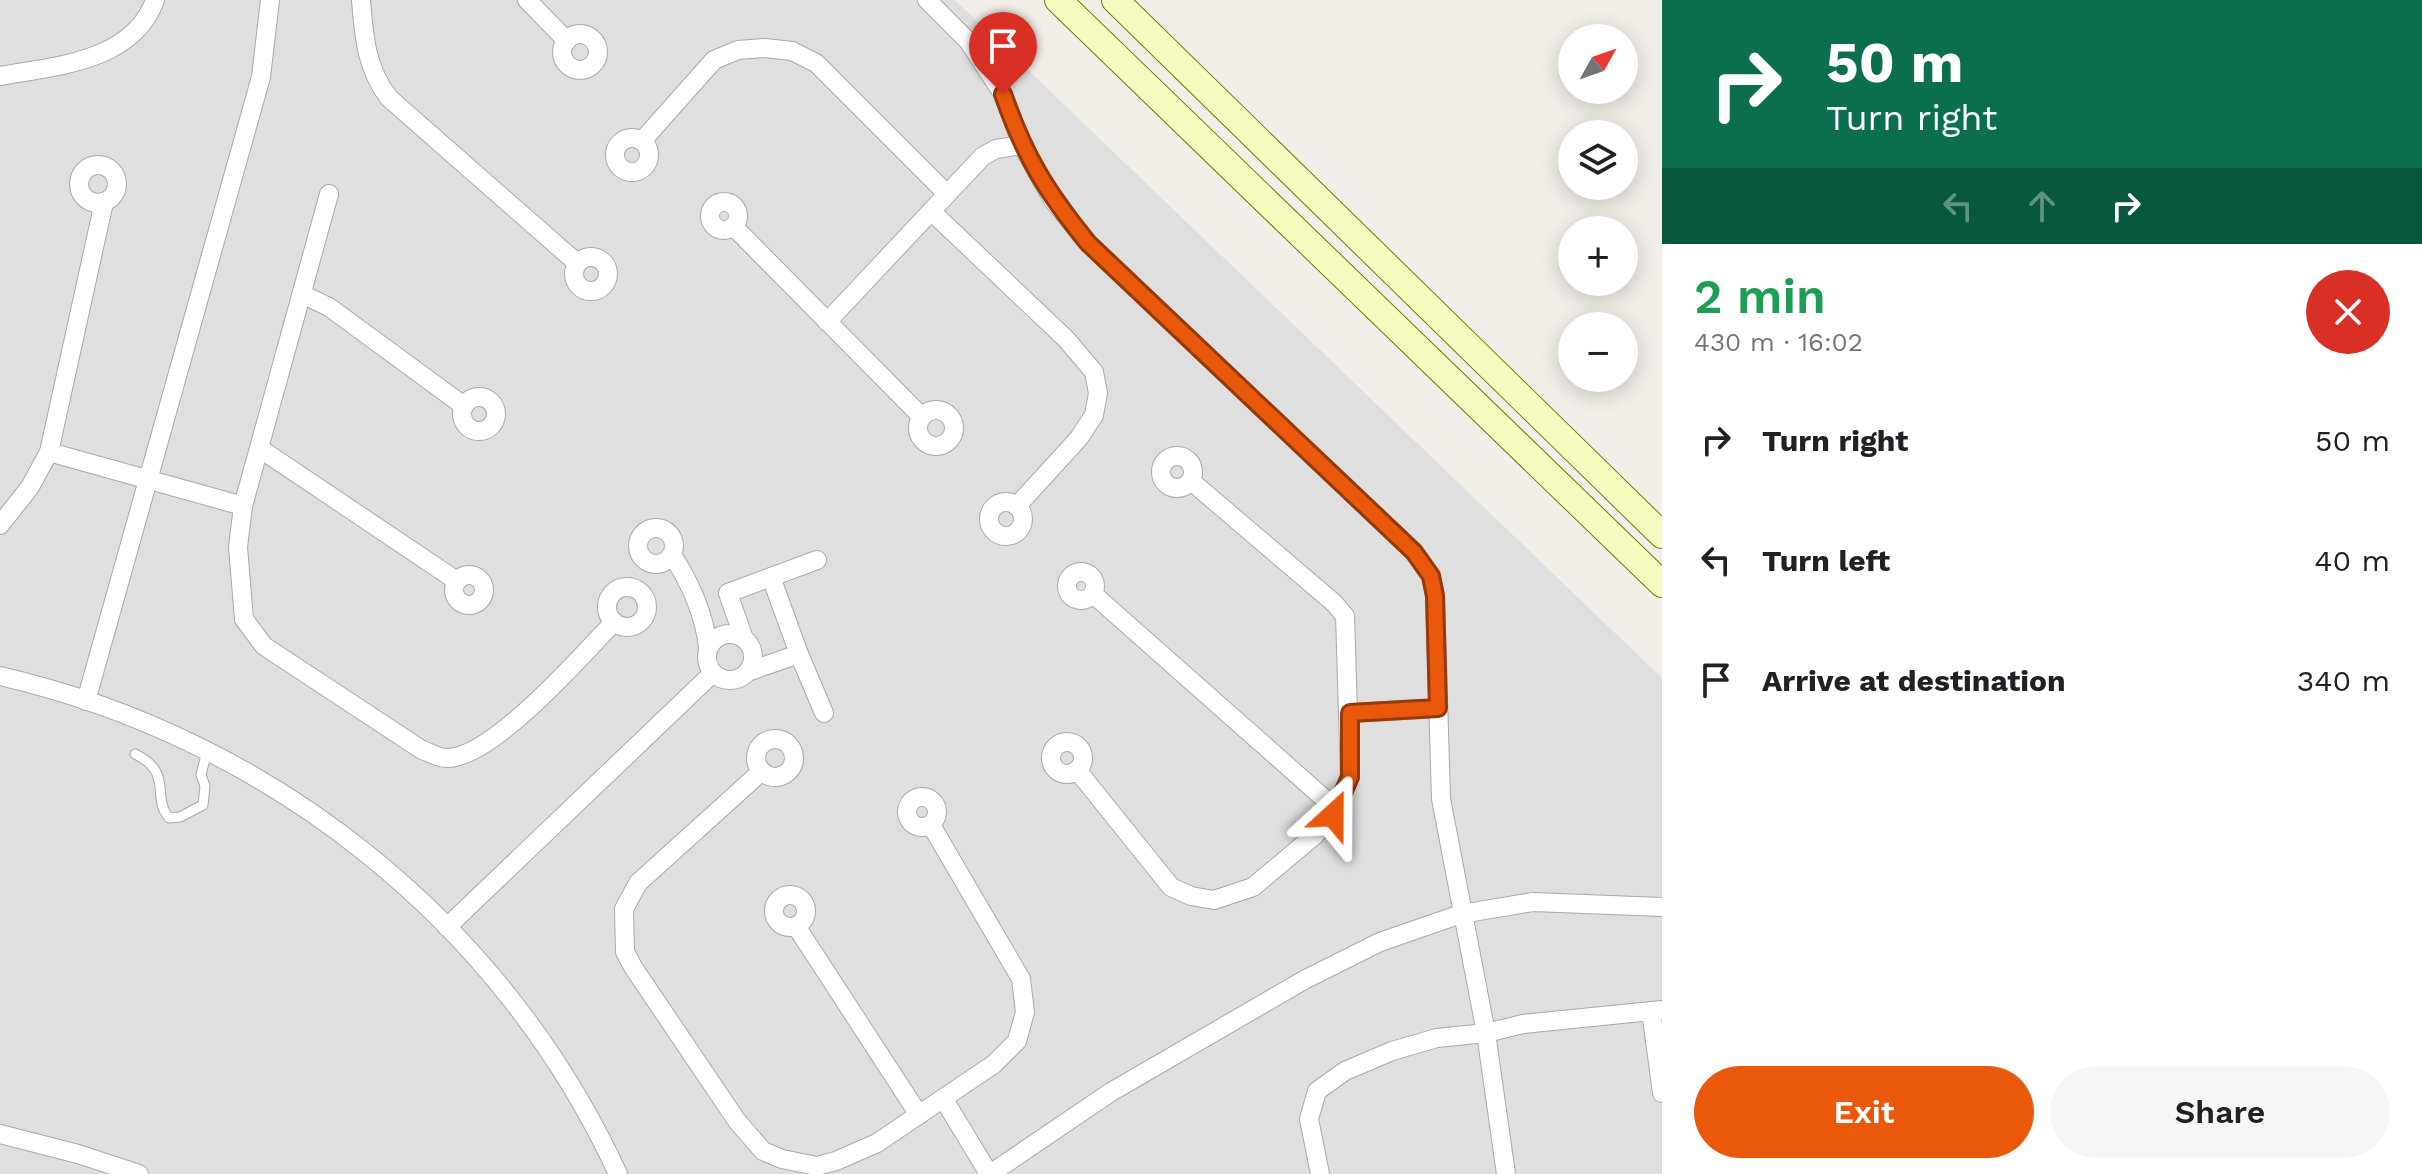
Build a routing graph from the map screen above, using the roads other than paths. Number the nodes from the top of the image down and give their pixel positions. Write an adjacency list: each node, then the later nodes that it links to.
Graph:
1 (155, 0): 9 (street)
2 (270, 0): 26 (street)
3 (361, 0): 17 (street)
4 (527, 0): 8 (street)
5 (927, 0): 11 (street)
6 (1058, 0): 20 (main road)
7 (1115, 0): 18 (main road)
8 (567, 41)
9 (0, 76)
10 (642, 141): 13 (street)
11 (1022, 145): 13 (street); 45 (street)
12 (329, 194): 19 (street)
13 (947, 194): 15 (street)
14 (104, 202): 25 (street)
15 (931, 211): 21 (street); 29 (street)
16 (734, 227): 21 (street)
17 (577, 263)
18 (1388, 267): 20 (main road); 31 (main road)
19 (302, 294): 22 (street); 24 (street)
20 (1363, 295): 36 (main road)
21 (827, 322): 23 (street)
22 (464, 406)
23 (922, 417)
24 (259, 448): 28 (street); 35 (street)
25 (49, 452): 26 (street); 30 (street)
26 (148, 480): 28 (street); 44 (street)
27 (1191, 481): 47 (street)
28 (243, 506): 38 (street)
29 (1017, 506)
30 (0, 525)
31 (1662, 535)
32 (672, 555): 39 (street)
33 (817, 560): 34 (street)
34 (771, 577): 39 (street); 40 (street)
35 (457, 581)
36 (1662, 584)
37 (1093, 594): 52 (street)
38 (614, 622)
39 (724, 635): 41 (street); 42 (street)
40 (799, 654): 41 (street); 46 (street)
41 (756, 665): 42 (street)
42 (713, 673): 57 (street)
43 (0, 676): 44 (street)
44 (86, 701): 48 (street)
45 (1438, 708): 47 (street); 55 (street)
46 (824, 713)
47 (1350, 713): 52 (street)
48 (207, 751): 49 (lane); 57 (street)
49 (135, 754)
50 (1077, 770): 52 (street)
51 (762, 771): 62 (street)
52 (1336, 809)
53 (931, 825): 61 (street)
54 (1662, 907): 55 (street)
55 (1461, 914): 59 (street); 66 (street)
56 (796, 926): 62 (street)
57 (447, 927): 65 (street)
58 (1656, 1010): 59 (street); 60 (street)
59 (1486, 1033): 67 (street); 68 (street)
60 (1662, 1093)
61 (943, 1098): 62 (street); 66 (street)
62 (919, 1115)
63 (0, 1134): 64 (street)
64 (139, 1174)
65 (618, 1174)
66 (990, 1174)
67 (1320, 1174)
68 (1506, 1174)

